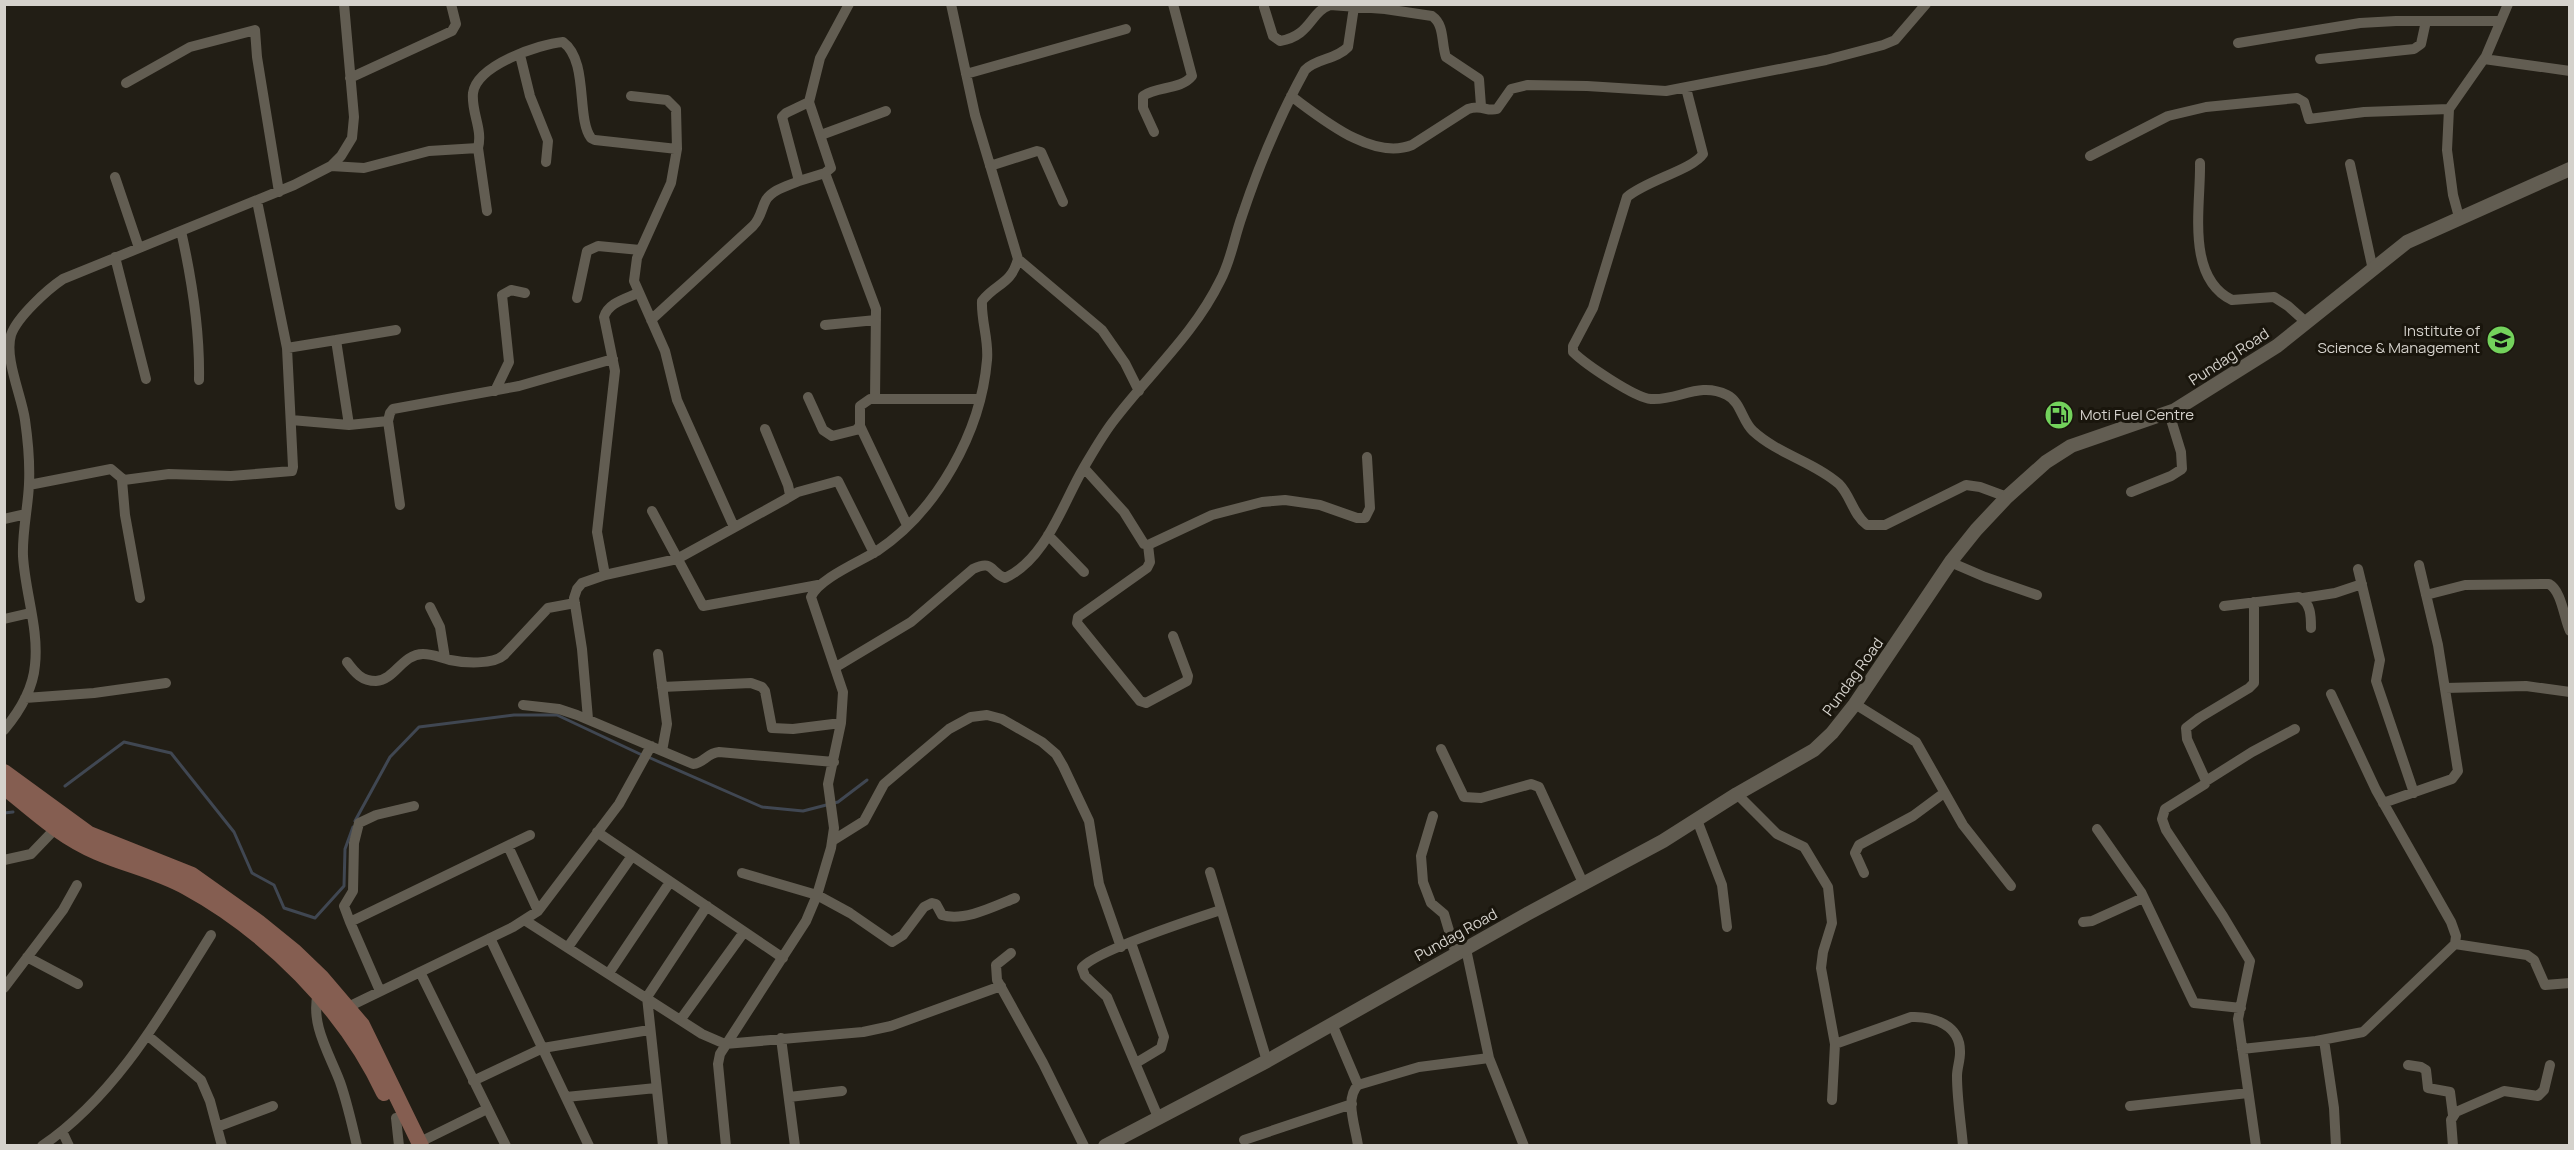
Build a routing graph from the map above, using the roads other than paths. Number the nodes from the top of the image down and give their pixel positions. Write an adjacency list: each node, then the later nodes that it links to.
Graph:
1 (344, 4): 20 (street)
2 (451, 4): 20 (street)
3 (849, 4): 25 (street)
4 (951, 4): 19 (street)
5 (1173, 4): 29 (street)
6 (1926, 4): 22 (street)
7 (2508, 4): 12 (street)
8 (1264, 7): 9 (street)
9 (1354, 7): 10 (street); 24 (street)
10 (1392, 7): 26 (street)
11 (2426, 21): 12 (street); 14 (street); 16 (street)
12 (2500, 21): 17 (street)
13 (1126, 29): 19 (street)
14 (2238, 43)
15 (520, 55): 31 (street); 32 (street); 34 (street)
16 (2320, 59)
17 (2484, 59): 18 (street); 27 (street)
18 (2570, 71)
19 (966, 74): 38 (street)
20 (350, 78): 37 (street)
21 (126, 83): 43 (street)
22 (1686, 88): 26 (street); 84 (street)
23 (631, 96): 32 (street)
24 (1291, 96): 26 (street); 69 (street)
25 (809, 102): 30 (street); 42 (street)
26 (1481, 106)
27 (2449, 109): 33 (street); 47 (street)
28 (886, 111): 30 (street)
29 (1154, 132)
30 (821, 135): 40 (street)
31 (478, 148): 37 (street); 46 (street)
32 (677, 149): 50 (street)
33 (2090, 156)
34 (546, 162)
35 (2200, 163): 59 (street)
36 (2350, 164): 53 (street)
37 (331, 166): 43 (street)
38 (990, 166): 45 (street); 52 (street)
39 (2570, 169): 47 (street, Pundag Road)
40 (825, 173): 42 (street); 58 (street)
41 (115, 177): 49 (street)
42 (799, 181): 57 (street)
43 (279, 192): 44 (street)
44 (257, 201): 48 (street); 64 (street)
45 (1063, 202)
46 (487, 211)
47 (2459, 217): 53 (street, Pundag Road)
48 (181, 231): 49 (street); 67 (street)
49 (139, 248): 51 (street)
50 (640, 250): 55 (street); 56 (street)
51 (115, 257): 62 (street); 66 (street)
52 (1018, 259): 69 (street); 72 (street)
53 (2373, 270): 59 (street, Pundag Road)
54 (525, 293): 68 (street)
55 (638, 293): 57 (street); 65 (street)
56 (577, 298)
57 (651, 320): 91 (street)
58 (876, 320): 60 (street); 71 (street)
59 (2307, 323): 73 (street, Pundag Road)
60 (825, 325)
61 (396, 330): 63 (street)
62 (8, 335): 82 (street)
63 (336, 340): 64 (street); 76 (street)
64 (287, 348): 74 (street)
65 (613, 359): 68 (street); 100 (street)
66 (146, 379)
67 (199, 380)
68 (495, 391): 75 (street)
69 (1139, 391): 80 (street)
70 (808, 397): 77 (street)
71 (875, 399): 72 (street); 77 (street)
72 (979, 399): 90 (street)
73 (2169, 413): 83 (street); 84 (street, Pundag Road)
74 (291, 420): 76 (street); 81 (street)
75 (388, 421): 76 (street); 86 (street)
76 (349, 425)
77 (860, 426): 90 (street)
78 (765, 429): 85 (street)
79 (1366, 457): 93 (street)
80 (1083, 468): 92 (street); 93 (street)
81 (122, 480): 82 (street); 105 (street)
82 (30, 484): 88 (street)
83 (2131, 492)
84 (2007, 497): 96 (street, Pundag Road)
85 (786, 499): 91 (street); 94 (street)
86 (399, 505)
87 (652, 511): 95 (street)
88 (26, 514): 89 (street); 111 (street)
89 (4, 519)
90 (907, 525): 94 (street)
91 (734, 527): 95 (street)
92 (1048, 535): 99 (street); 119 (street)
93 (1148, 545): 115 (street)
94 (874, 553): 102 (street)
95 (677, 559): 100 (street); 102 (street)
96 (1950, 562): 103 (street); 126 (street, Pundag Road)
97 (2420, 565): 104 (street)
98 (2358, 569): 101 (street)
99 (1084, 572)
100 (604, 575): 108 (street)
101 (2362, 584): 106 (street); 140 (street)
102 (818, 585): 119 (street)
103 (2037, 595)
104 (2426, 595): 114 (street); 122 (street)
105 (140, 598)
106 (2302, 598): 107 (street); 113 (street)
107 (2254, 602): 109 (street); 137 (street)
108 (575, 603): 117 (street); 128 (street)
109 (2224, 606)
110 (430, 607): 117 (street)
111 (30, 613): 112 (street); 125 (street)
112 (4, 619)
113 (2311, 628)
114 (2570, 631)
115 (1173, 636)
116 (657, 654): 121 (street)
117 (445, 658): 118 (street)
118 (347, 662)
119 (836, 667): 129 (street)
120 (166, 683): 125 (street)
121 (662, 687): 129 (street); 134 (street)
122 (2445, 688): 123 (street); 140 (street)
123 (2570, 692)
124 (2331, 694): 142 (street)
125 (25, 698): 131 (street)
126 (1855, 704): 139 (street); 141 (street, Pundag Road)
127 (524, 705): 128 (street)
128 (588, 719): 133 (street)
129 (840, 723): 135 (street)
130 (2295, 729): 137 (street)
131 (4, 730)
132 (1441, 749): 159 (street)
133 (649, 750): 134 (street); 148 (street)
134 (662, 751): 135 (street)
135 (834, 762): 150 (street)
136 (4, 772): 190 (main road)
137 (2206, 781): 191 (street)
138 (4, 787): 147 (main road)
139 (1944, 793): 156 (street); 160 (street)
140 (2414, 793): 142 (street)
141 (1737, 794): 145 (street, Pundag Road); 199 (street)
142 (2383, 803): 174 (street)
143 (414, 806): 168 (street)
144 (1434, 816): 177 (street)
145 (1697, 820): 159 (street, Pundag Road); 170 (street)
146 (2097, 829): 163 (street)
147 (55, 830): 153 (street); 188 (main road)
148 (597, 832): 152 (street); 166 (street)
149 (530, 835): 151 (street)
150 (832, 841): 161 (street); 175 (street)
151 (508, 846): 166 (street); 168 (street)
152 (632, 856): 157 (street); 176 (street)
153 (4, 860)
154 (1210, 872): 165 (street)
155 (742, 873): 161 (street)
156 (1864, 873)
157 (670, 882): 164 (street); 182 (street)
158 (77, 885): 179 (street)
159 (1584, 885): 177 (street, Pundag Road)
160 (2012, 886)
161 (817, 895): 162 (street); 180 (street)
162 (1015, 898)
163 (2143, 898): 169 (street); 191 (street)
164 (707, 906): 171 (street); 189 (street)
165 (1221, 910): 175 (street); 203 (street)
166 (538, 911): 167 (street)
167 (526, 921): 173 (street); 176 (street)
168 (350, 922): 187 (street)
169 (2083, 922)
170 (1727, 927)
171 (744, 932): 180 (street); 192 (street)
172 (212, 935): 195 (street)
173 (490, 939): 181 (street); 200 (street)
174 (2454, 944): 183 (street); 197 (street)
175 (1126, 945): 204 (street); 204 (street)
176 (568, 947): 182 (street)
177 (1461, 951): 193 (street, Pundag Road); 202 (street)
178 (1011, 953): 185 (street)
179 (27, 957): 184 (street); 186 (street)
180 (783, 958): 198 (street)
181 (420, 972): 187 (street); 207 (street)
182 (609, 973): 189 (street)
183 (2570, 983)
184 (78, 984)
185 (1001, 986): 196 (street); 236 (street)
186 (4, 988)
187 (380, 991): 190 (street)
188 (318, 993): 221 (main road); 229 (street)
189 (647, 997): 192 (street); 194 (street)
190 (348, 1007): 225 (main road)
191 (2241, 1008): 201 (street)
192 (681, 1019): 198 (street)
193 (1332, 1024): 203 (street, Pundag Road); 208 (street)
194 (649, 1030): 200 (street); 209 (street)
195 (147, 1035): 222 (street); 223 (street)
196 (781, 1038): 198 (street); 213 (street)
197 (2324, 1040): 201 (street); 242 (street)
198 (725, 1044): 234 (street)
199 (1835, 1044): 214 (street); 240 (street)
200 (543, 1048): 207 (street); 212 (street)
201 (2242, 1049): 211 (street)
202 (1489, 1058): 208 (street); 239 (street)
203 (1267, 1061): 220 (street, Pundag Road)
204 (1136, 1063): 220 (street)
205 (2408, 1065): 219 (street)
206 (2550, 1065): 219 (street)
207 (473, 1081): 218 (street)
208 (1358, 1085): 215 (street)
209 (656, 1089): 212 (street); 233 (street)
210 (842, 1091): 213 (street)
211 (2248, 1093): 217 (street); 241 (street)
212 (566, 1097): 232 (street)
213 (789, 1097): 235 (street)
214 (1832, 1100)
215 (1352, 1104): 224 (street); 238 (street)
216 (273, 1106): 222 (street)
217 (2130, 1106)
218 (487, 1109): 225 (street); 231 (street)
219 (2452, 1115): 243 (street)
220 (1158, 1117): 237 (street, Pundag Road)
221 (396, 1118): 225 (main road); 230 (street)
222 (217, 1127): 228 (street)
223 (62, 1131): 226 (street); 227 (street)
224 (1244, 1140)
225 (417, 1144)
226 (42, 1146)
227 (69, 1146)
228 (222, 1146)
229 (357, 1146)
230 (399, 1146)
231 (506, 1146)
232 (589, 1146)
233 (663, 1146)
234 (726, 1146)
235 (795, 1146)
236 (1084, 1146)
237 (1105, 1146)
238 (1358, 1146)
239 (1524, 1146)
240 (1962, 1146)
241 (2256, 1146)
242 (2336, 1146)
243 (2453, 1146)

